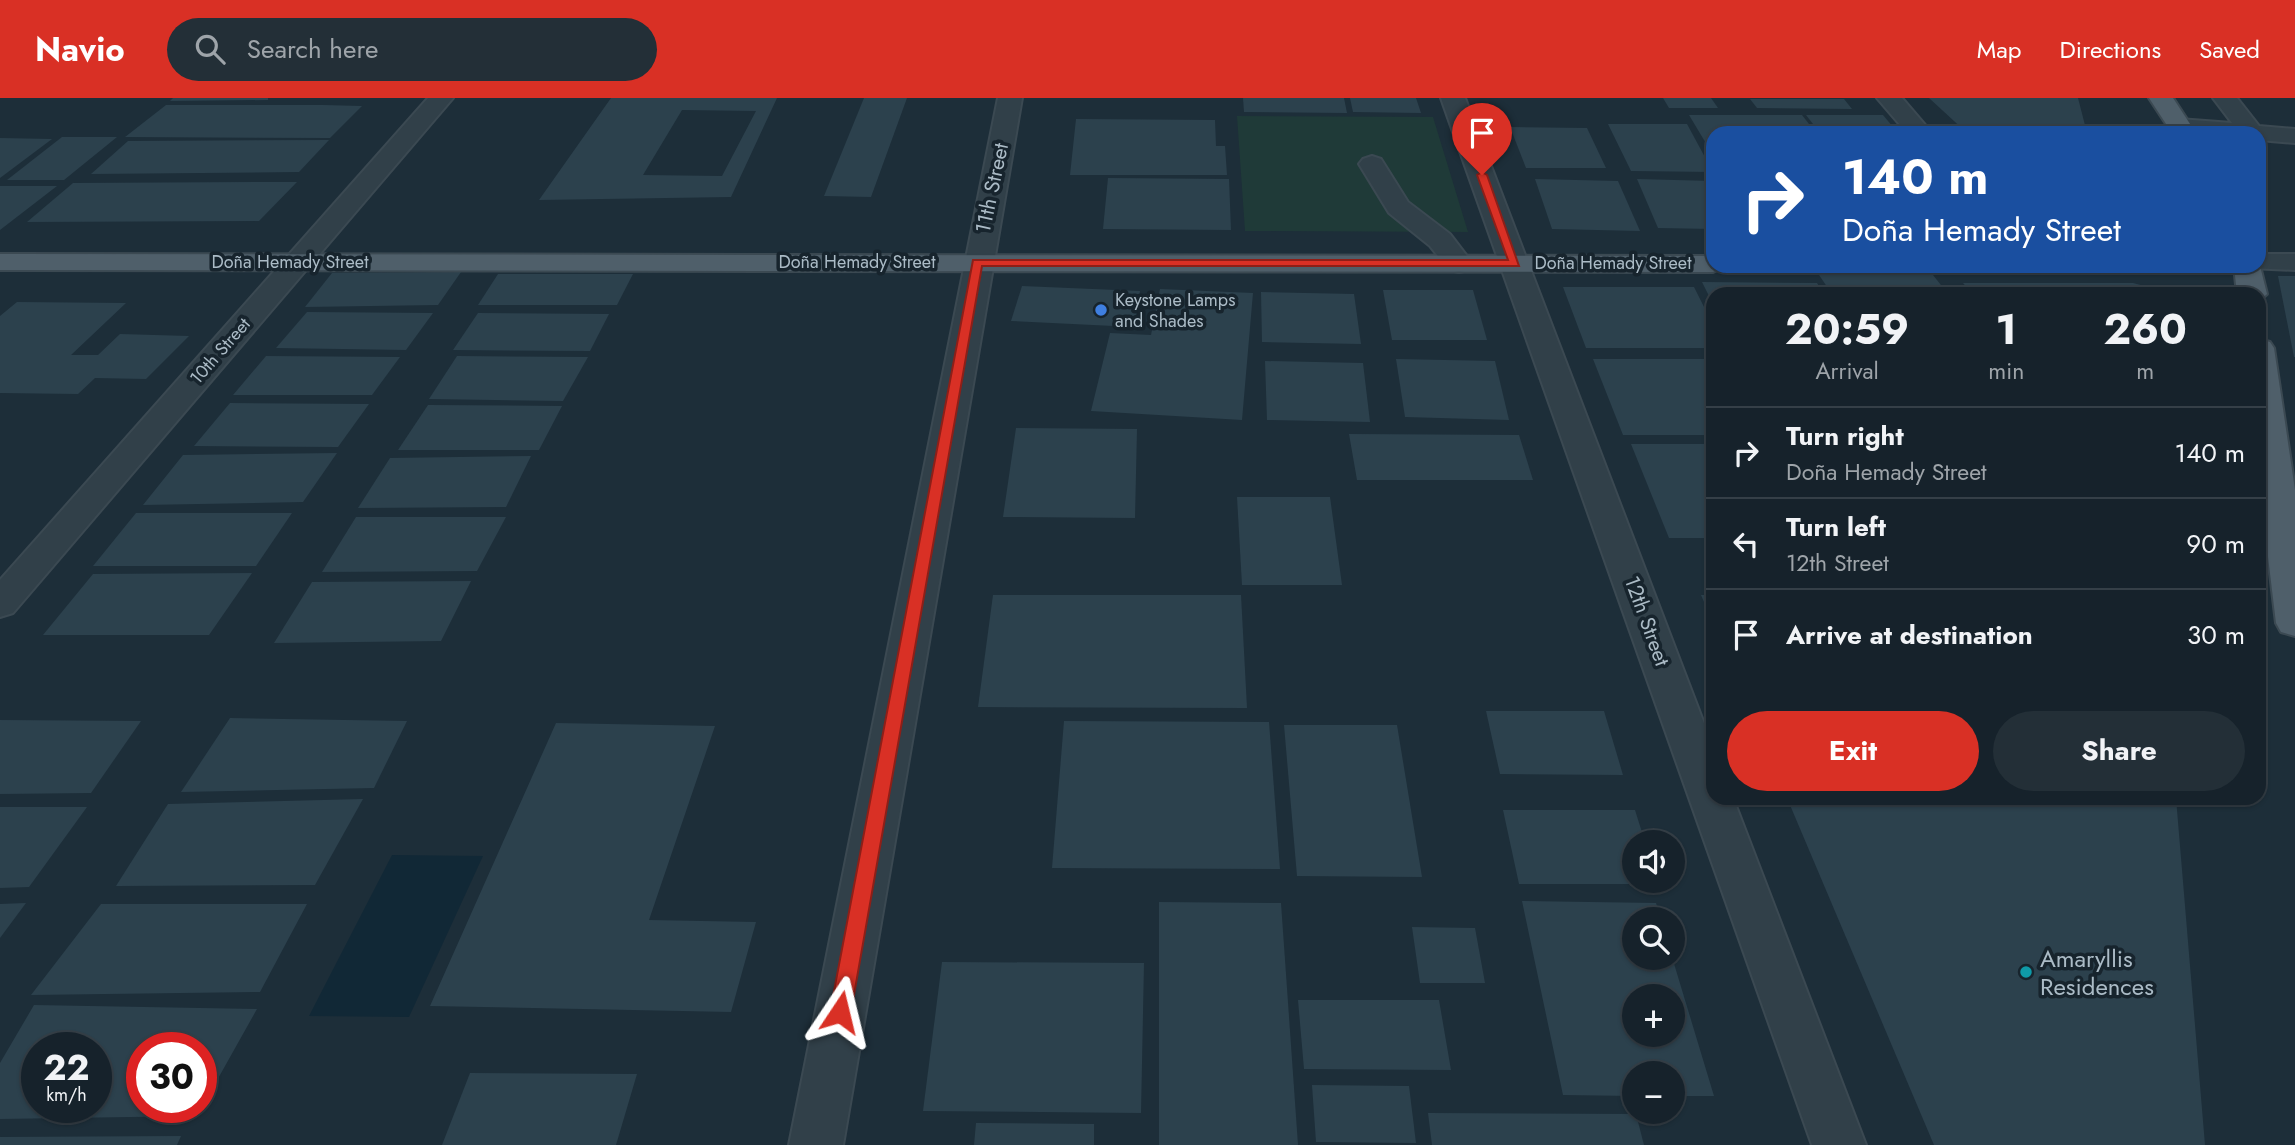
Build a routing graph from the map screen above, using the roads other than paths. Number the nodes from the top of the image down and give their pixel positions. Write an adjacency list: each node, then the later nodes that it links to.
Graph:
1 (441, 98): 14 (street, 10th Street)
2 (1010, 98): 17 (street, 11th Street)
3 (1453, 98): 19 (street, 12th Street)
4 (1889, 98): 7 (street)
5 (2161, 98): 8 (main road)
6 (2225, 98): 9 (street)
7 (1914, 126)
8 (2178, 126)
9 (2246, 126)
10 (2266, 133): 11 (street)
11 (2295, 136)
12 (1372, 164): 18 (street)
13 (0, 262): 14 (main road, Doña Hemady Street)
14 (297, 262): 17 (main road, Doña Hemady Street); 24 (street, 10th Street)
15 (2266, 262): 16 (street)
16 (2295, 262)
17 (977, 263): 18 (main road, Doña Hemady Street); 28 (street, 11th Street)
18 (1459, 264): 19 (main road, Doña Hemady Street)
19 (1515, 264): 20 (main road, Doña Hemady Street); 26 (street, 12th Street)
20 (1706, 264)
21 (2266, 377): 22 (main road)
22 (2283, 447): 23 (main road)
23 (2269, 491): 25 (main road)
24 (0, 604)
25 (2295, 623)
26 (1706, 783)
27 (1714, 805): 29 (street, 12th Street)
28 (816, 1145)
29 (1839, 1145)

